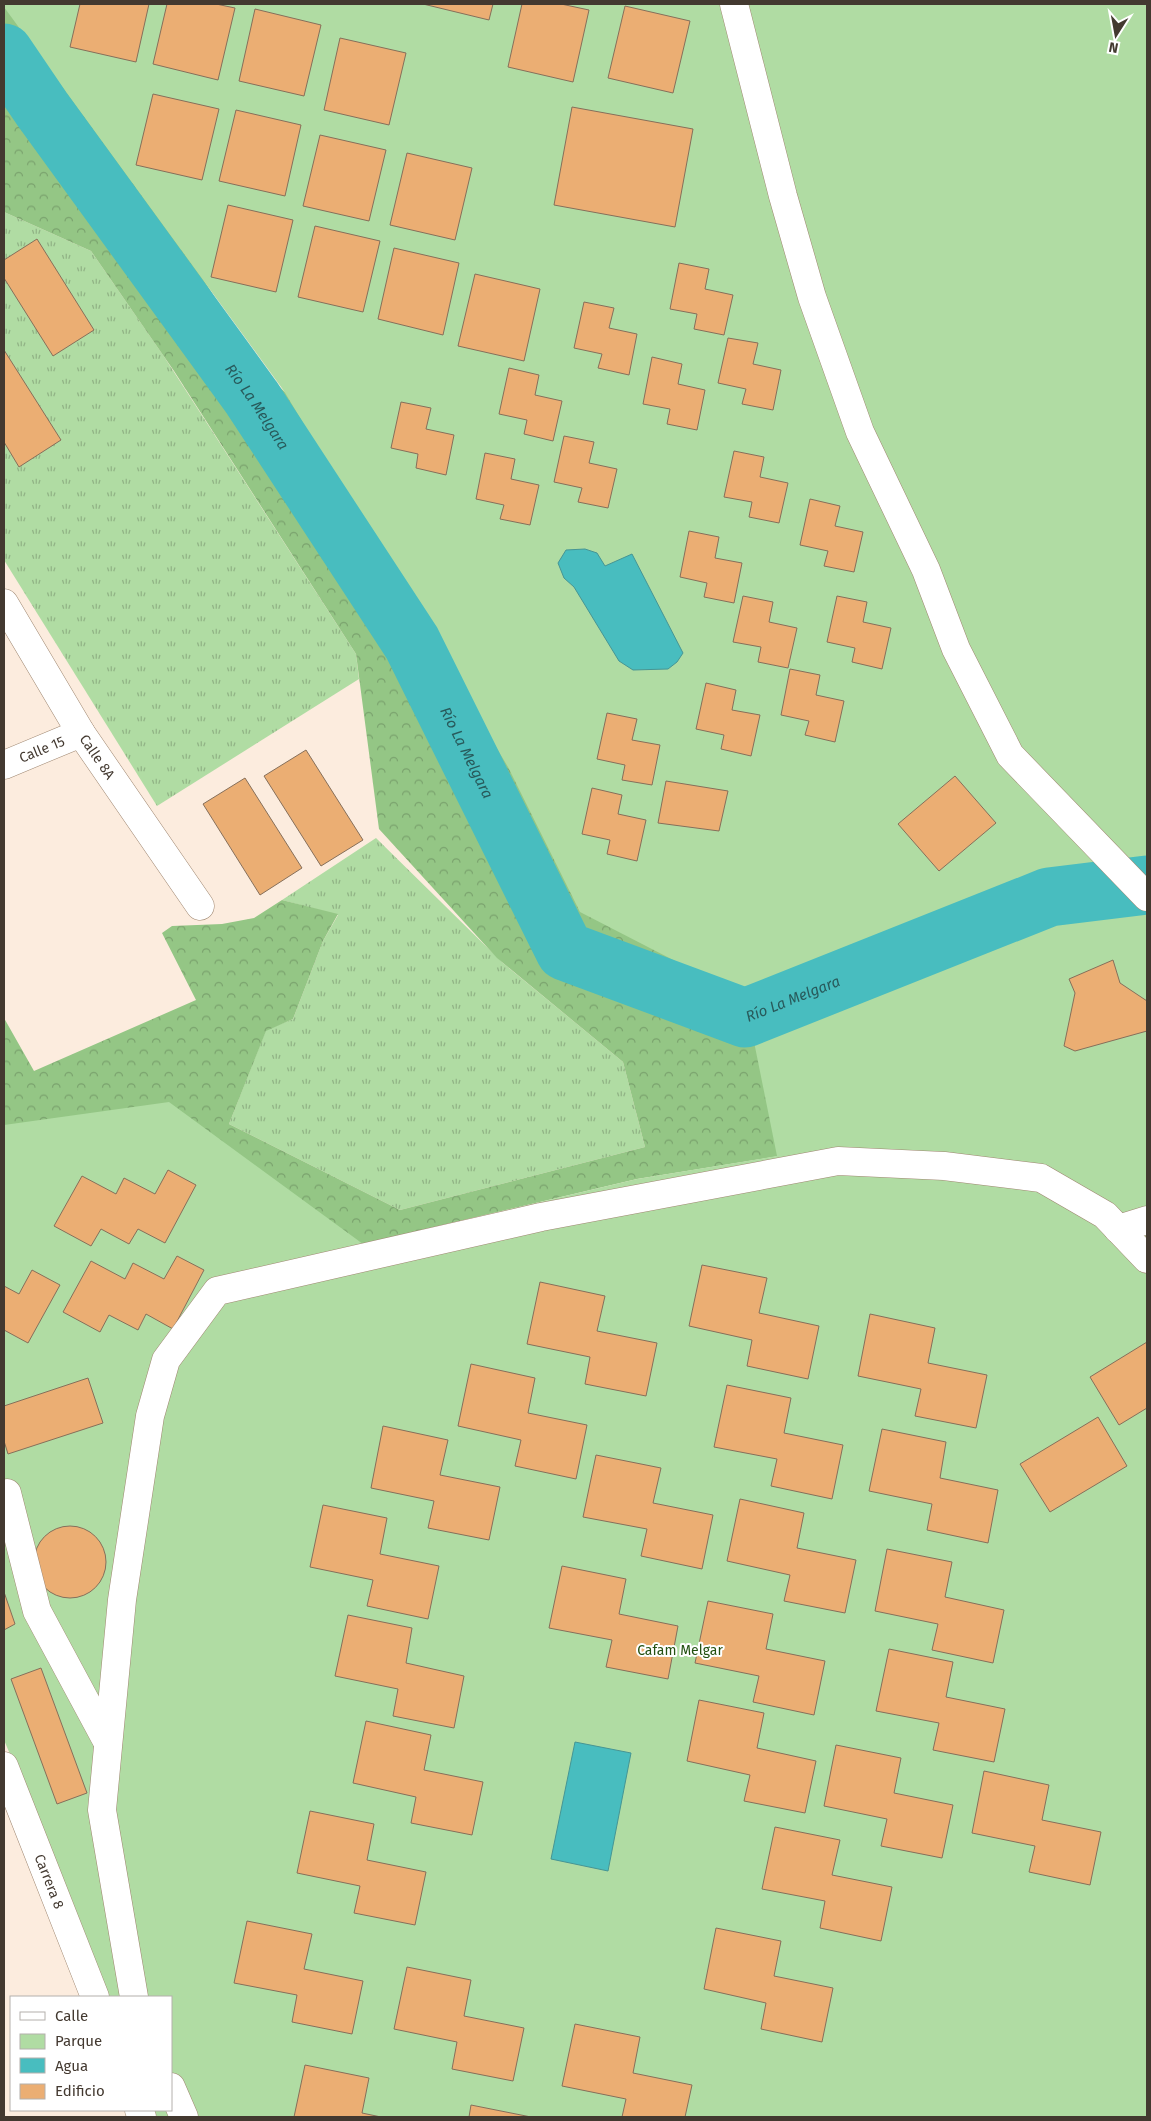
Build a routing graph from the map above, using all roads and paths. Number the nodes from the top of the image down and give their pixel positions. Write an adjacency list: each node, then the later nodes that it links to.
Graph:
1 (734, 4): 5 (street)
2 (4, 603): 3 (street, Calle 8A)
3 (80, 733): 4 (street, Calle 15); 6 (street, Calle 8A)
4 (4, 765)
5 (1147, 897)
6 (200, 906)
7 (1147, 1220): 8 (street)
8 (1118, 1229): 9 (street); 11 (street)
9 (1147, 1259)
10 (7, 1493): 11 (street)
11 (108, 1743): 14 (street)
12 (4, 1766): 13 (street, Carrera 8)
13 (95, 1996)
14 (134, 1996)
15 (172, 2089): 16 (street)
16 (184, 2117)

